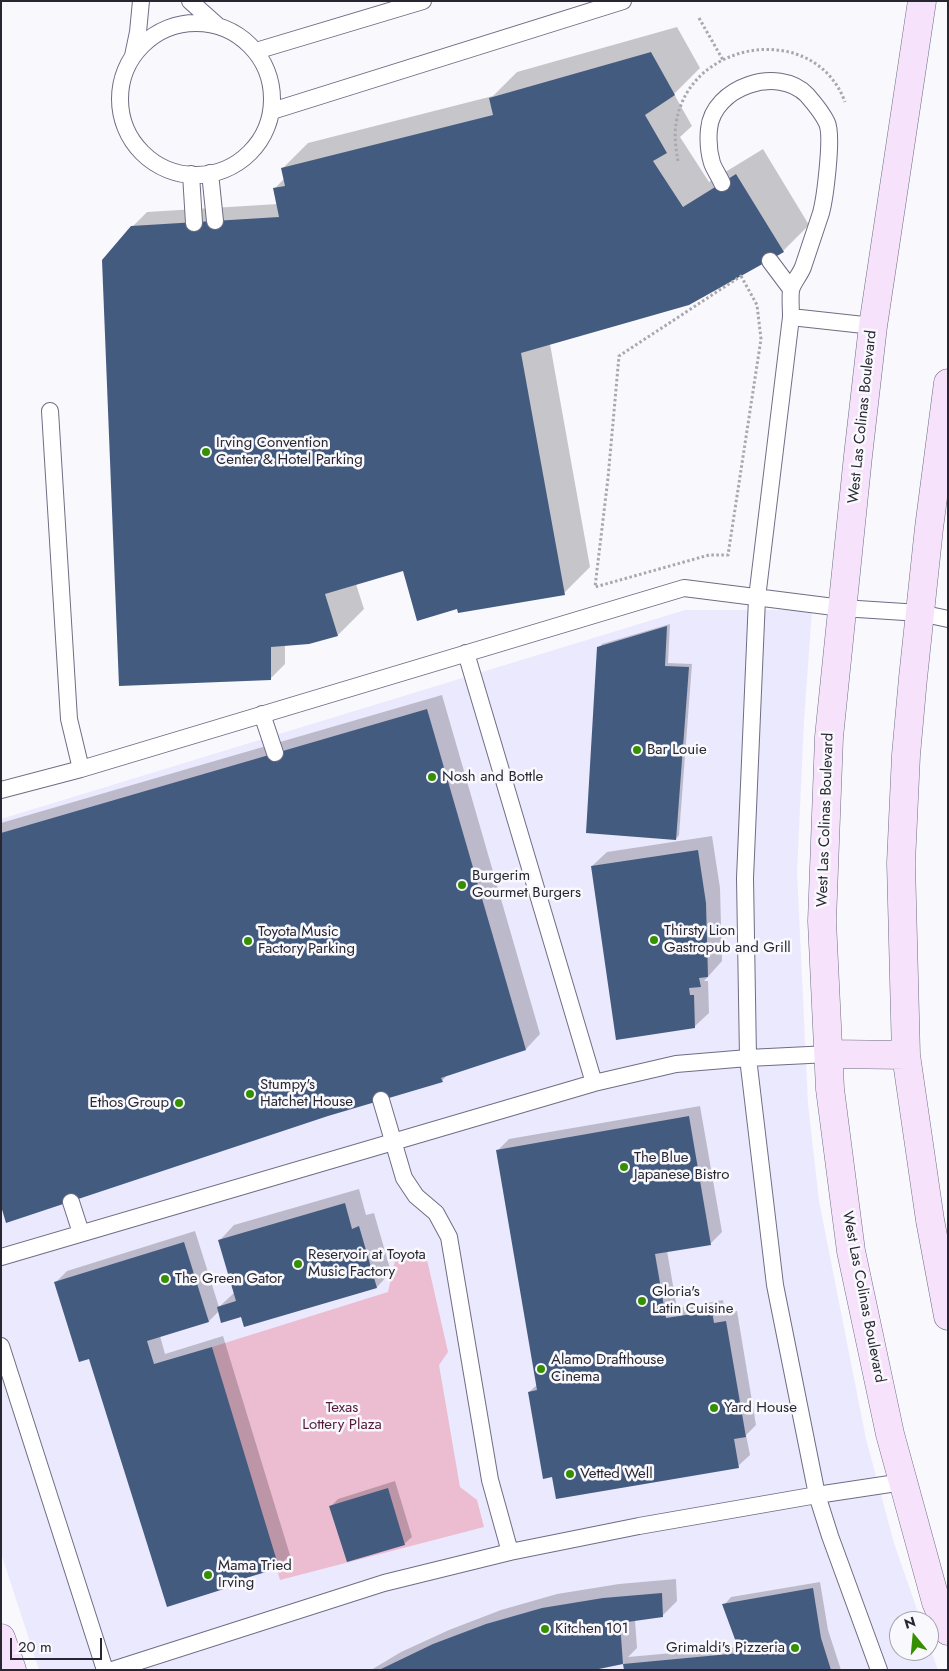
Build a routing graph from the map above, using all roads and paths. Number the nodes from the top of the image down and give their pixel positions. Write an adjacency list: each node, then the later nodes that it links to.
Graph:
1 (141, 1): 9 (lane)
2 (190, 1): 7 (lane)
3 (423, 1): 8 (lane)
4 (623, 1): 11 (lane)
5 (922, 1): 20 (main road, West Las Colinas Boulevard)
6 (699, 18): 10 (path)
7 (218, 26): 8 (lane); 9 (lane)
8 (256, 52): 11 (lane)
9 (133, 56): 13 (lane)
10 (723, 60)
11 (272, 111): 12 (lane)
12 (210, 173): 13 (lane); 15 (lane)
13 (191, 174): 16 (lane)
14 (722, 183): 18 (lane)
15 (215, 221)
16 (194, 222)
17 (770, 261): 18 (lane)
18 (791, 289): 19 (lane)
19 (791, 317): 20 (lane); 24 (lane)
20 (873, 326): 25 (main road, West Las Colinas Boulevard)
21 (948, 383): 26 (main road)
22 (50, 411): 31 (lane)
23 (596, 587): 23 (path)
24 (757, 598): 25 (lane); 28 (lane); 35 (lane)
25 (842, 608): 26 (lane); 33 (main road, West Las Colinas Boulevard)
26 (920, 613): 27 (lane); 34 (main road)
27 (948, 619)
28 (466, 653): 29 (lane); 36 (lane)
29 (262, 714): 30 (lane); 31 (lane)
30 (275, 753)
31 (81, 769): 32 (lane)
32 (1, 790)
33 (829, 1054): 34 (main road); 35 (lane); 44 (main road, West Las Colinas Boulevard)
34 (906, 1055): 42 (main road)
35 (748, 1058): 36 (lane); 45 (lane)
36 (594, 1083): 38 (lane)
37 (381, 1100): 38 (lane)
38 (393, 1141): 40 (lane); 46 (lane)
39 (71, 1202): 40 (lane)
40 (81, 1233): 41 (lane)
41 (1, 1257)
42 (948, 1316)
43 (1, 1346): 50 (lane)
44 (903, 1482): 45 (lane); 47 (main road, West Las Colinas Boulevard)
45 (816, 1495): 46 (lane); 52 (lane)
46 (510, 1552): 51 (lane)
47 (948, 1631)
48 (1, 1638): 49 (main road)
49 (12, 1670)
50 (105, 1670)
51 (112, 1670)
52 (879, 1670)

